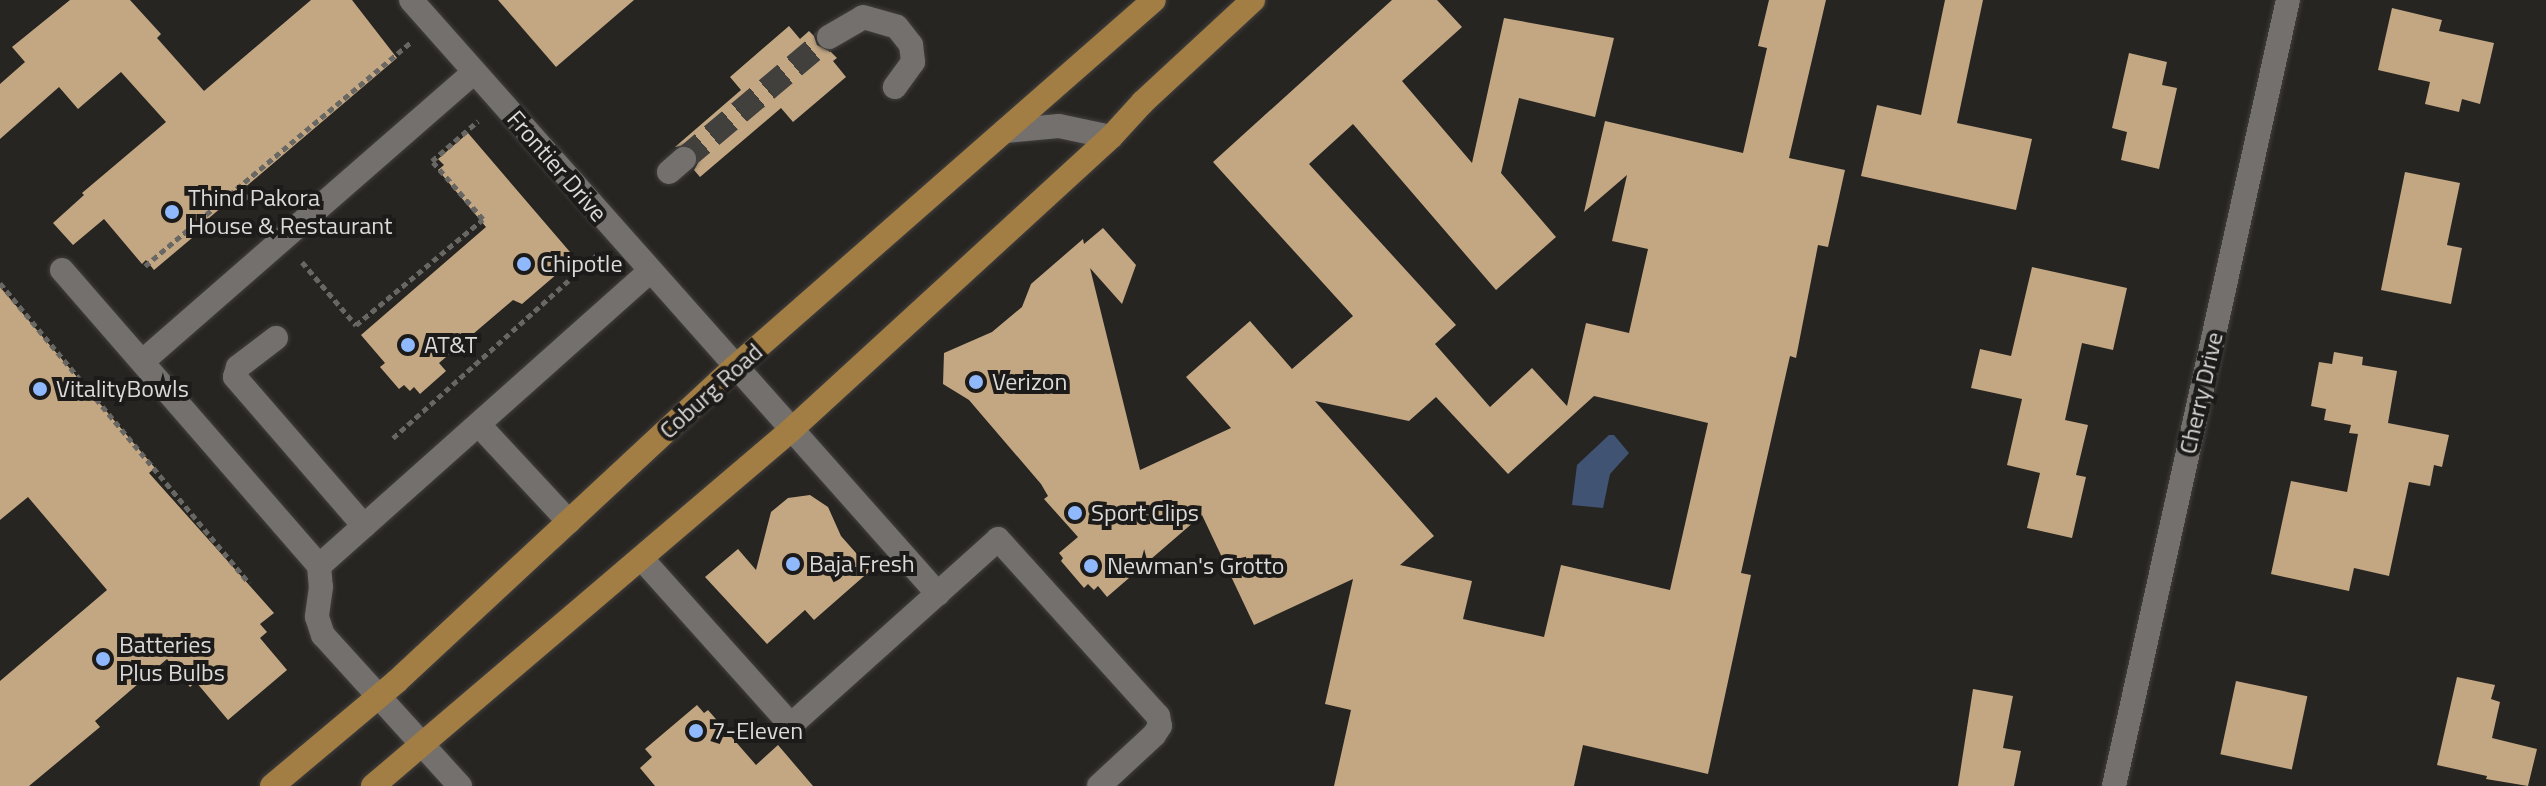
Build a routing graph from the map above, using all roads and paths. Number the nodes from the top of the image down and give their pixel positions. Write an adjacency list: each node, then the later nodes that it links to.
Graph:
1 (411, 0): 9 (street, Frontier Drive)
2 (849, 0): 6 (street)
3 (1154, 0): 12 (main road, Coburg Road)
4 (1253, 0): 13 (main road)
5 (2288, 0): 40 (street, Cherry Drive)
6 (869, 17): 7 (street); 10 (street)
7 (829, 37)
8 (416, 38): 14 (path)
9 (474, 72): 20 (street, Frontier Drive); 23 (street)
10 (895, 87)
11 (477, 122): 17 (path)
12 (1005, 131): 13 (street); 24 (main road, Coburg Road)
13 (1111, 137): 26 (main road)
14 (239, 187): 15 (path); 18 (path)
15 (248, 199)
16 (594, 257): 27 (path)
17 (298, 259)
18 (145, 266)
19 (62, 270): 23 (street)
20 (649, 272): 24 (street, Frontier Drive); 25 (street)
21 (0, 283): 32 (path)
22 (276, 338): 29 (street)
23 (143, 361): 31 (street)
24 (734, 368): 26 (street, Frontier Drive); 28 (main road, Coburg Road)
25 (479, 425): 28 (street); 29 (street)
26 (791, 430): 30 (main road); 33 (street, Frontier Drive)
27 (393, 438)
28 (569, 522): 34 (main road, Coburg Road)
29 (364, 526): 31 (street)
30 (642, 559): 33 (street); 35 (main road)
31 (319, 566): 34 (street)
32 (249, 583)
33 (938, 594): 39 (street)
34 (378, 697): 35 (street); 36 (main road, Coburg Road)
35 (421, 745): 37 (main road); 38 (street)
36 (272, 786)
37 (373, 786)
38 (460, 786)
39 (1099, 786)
40 (2114, 786)

